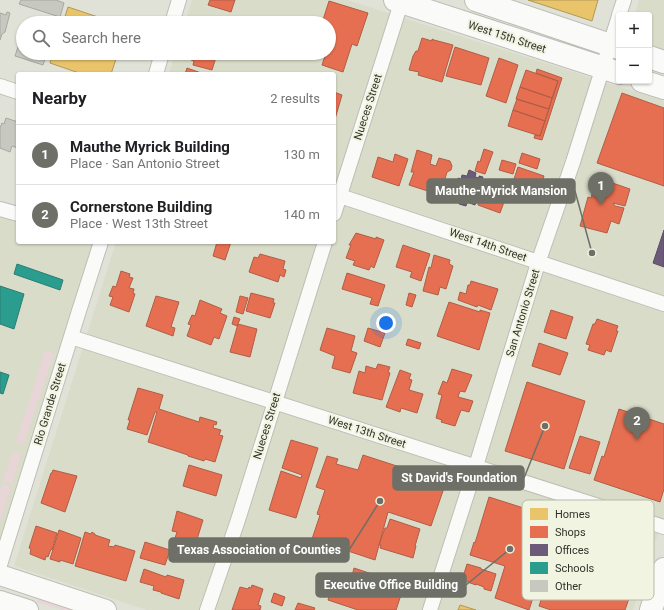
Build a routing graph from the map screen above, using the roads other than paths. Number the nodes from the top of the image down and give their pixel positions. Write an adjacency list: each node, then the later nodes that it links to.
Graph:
1 (179, 0): 6 (street)
2 (476, 0): 7 (main road)
3 (624, 0): 5 (street, San Antonio Street)
4 (399, 1): 11 (main road, West 15th Street); 17 (street, Nueces Street)
5 (620, 12)
6 (174, 16)
7 (615, 46): 11 (street, San Antonio Street)
8 (652, 59): 10 (main road)
9 (160, 60): 12 (street)
10 (664, 62)
11 (611, 71): 22 (street, San Antonio Street)
12 (157, 72)
13 (651, 84): 15 (main road)
14 (0, 86): 16 (street)
15 (664, 88)
16 (16, 91)
17 (337, 195): 22 (street, West 14th Street)
18 (0, 208): 19 (street)
19 (16, 213)
20 (101, 244): 24 (street, Rio Grande Street)
21 (324, 244): 25 (street, Nueces Street)
22 (538, 263): 23 (street, West 14th Street); 26 (street, San Antonio Street)
23 (664, 304)
24 (71, 337): 25 (street, West 13th Street); 30 (street, Rio Grande Street)
25 (274, 402): 26 (street, West 13th Street); 36 (street, Nueces Street)
26 (476, 466): 27 (street, West 13th Street); 37 (street, San Antonio Street)
27 (581, 500)
28 (654, 524): 29 (street, West 13th Street)
29 (664, 527)
30 (0, 565)
31 (664, 569): 38 (main road)
32 (0, 575): 35 (main road)
33 (0, 601): 34 (main road)
34 (28, 610)
35 (106, 610)
36 (207, 610)
37 (430, 610)
38 (651, 610)

